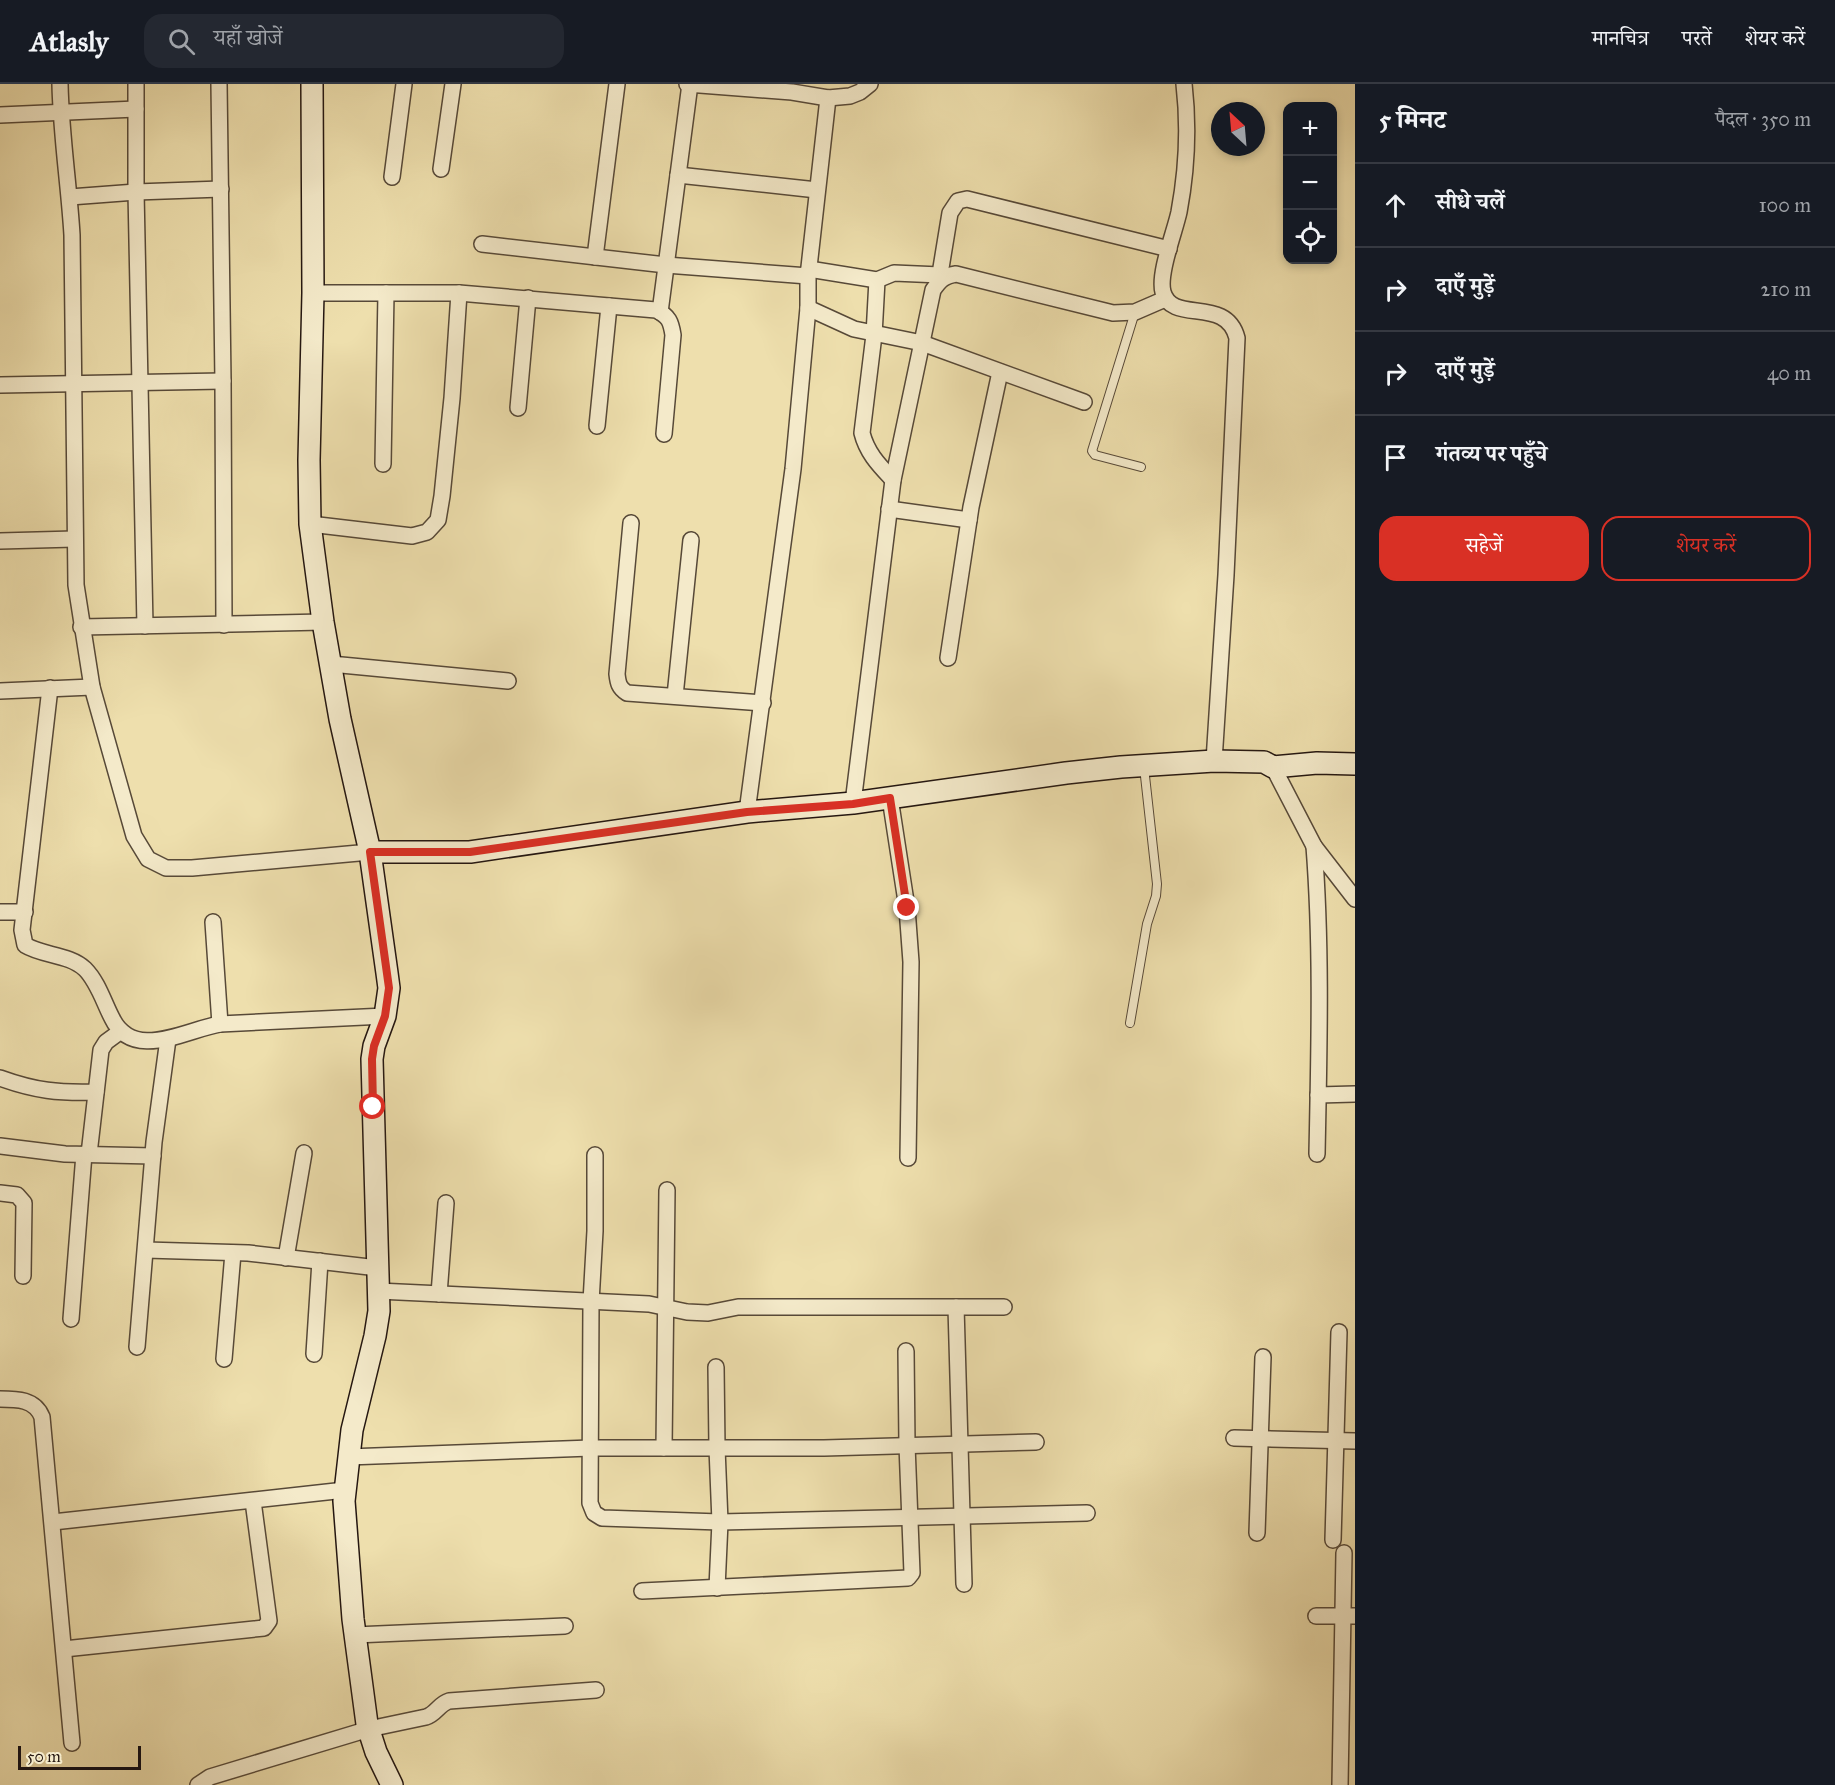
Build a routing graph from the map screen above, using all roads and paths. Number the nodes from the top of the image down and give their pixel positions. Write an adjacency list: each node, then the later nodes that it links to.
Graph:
1 (60, 84): 14 (street)
2 (136, 84): 13 (street)
3 (219, 84): 19 (street)
4 (312, 84): 30 (street)
5 (404, 84): 18 (street)
6 (453, 84): 16 (street)
7 (617, 84): 25 (street)
8 (688, 84): 11 (street); 17 (street)
9 (870, 84): 12 (street)
10 (1184, 84): 24 (street)
11 (792, 88): 12 (street)
12 (828, 98): 20 (street)
13 (136, 109): 14 (street); 21 (street)
14 (61, 113): 15 (street); 22 (street)
15 (0, 115)
16 (441, 169)
17 (678, 175): 20 (street); 26 (street)
18 (392, 177)
19 (220, 189): 21 (street); 42 (street)
20 (817, 190): 27 (street)
21 (136, 192): 22 (street); 43 (street)
22 (70, 197): 45 (street)
23 (482, 244): 25 (street)
24 (1169, 249): 28 (street); 34 (street)
25 (595, 257): 26 (street)
26 (666, 265): 27 (street); 37 (street)
27 (809, 272): 29 (street); 36 (street)
28 (940, 278): 29 (street); 38 (street); 40 (street)
29 (877, 280): 39 (street)
30 (313, 293): 31 (street); 56 (street)
31 (386, 293): 32 (street); 50 (street)
32 (459, 293): 33 (street); 56 (street)
33 (528, 298): 35 (street); 47 (street)
34 (1165, 299): 38 (street); 72 (street)
35 (609, 306): 37 (street); 48 (street)
36 (808, 308): 39 (street); 71 (street)
37 (660, 312): 49 (street)
38 (1135, 312): 51 (lane)
39 (874, 335): 40 (street); 52 (street)
40 (921, 344): 41 (street); 52 (street)
41 (1000, 372): 46 (street); 54 (street)
42 (224, 381): 43 (street); 61 (street)
43 (140, 383): 45 (street); 62 (street)
44 (0, 385): 45 (street)
45 (74, 385): 57 (street)
46 (1084, 402)
47 (518, 408)
48 (597, 426)
49 (664, 434)
50 (383, 464)
51 (1141, 467)
52 (893, 480): 53 (street)
53 (889, 509): 54 (street); 77 (street)
54 (969, 520): 64 (street)
55 (631, 523): 70 (street)
56 (310, 524): 60 (street)
57 (74, 539): 59 (street); 63 (street)
58 (691, 540): 70 (street)
59 (0, 541)
60 (323, 622): 61 (street); 65 (street)
61 (224, 625): 62 (street)
62 (145, 626): 63 (street)
63 (81, 627): 67 (street)
64 (948, 658)
65 (331, 664): 66 (street); 80 (street)
66 (508, 681)
67 (92, 687): 68 (street); 80 (street)
68 (50, 688): 69 (street); 83 (street)
69 (0, 691)
70 (675, 696): 71 (street)
71 (763, 703): 78 (street)
72 (1214, 761): 74 (street); 75 (street)
73 (1355, 764): 75 (street)
74 (1144, 765): 76 (street); 86 (lane)
75 (1273, 767): 79 (street)
76 (890, 798): 77 (street); 100 (street)
77 (853, 804): 78 (street)
78 (747, 812): 80 (street)
79 (1314, 846): 81 (street); 93 (street)
80 (370, 852): 85 (street)
81 (1355, 899)
82 (0, 912): 83 (street)
83 (25, 912): 88 (street)
84 (213, 922): 87 (street)
85 (385, 1016): 87 (street); 108 (street)
86 (1130, 1023)
87 (220, 1024): 89 (street)
88 (121, 1031): 89 (street); 91 (street)
89 (168, 1039): 99 (street)
90 (0, 1078): 91 (street)
91 (96, 1092): 96 (street)
92 (1355, 1094): 93 (street)
93 (1318, 1095): 97 (street)
94 (0, 1146): 96 (street)
95 (304, 1153): 106 (street)
96 (87, 1154): 99 (street); 116 (street)
97 (1317, 1154)
98 (595, 1155): 112 (street)
99 (153, 1156): 104 (street)
100 (908, 1158)
101 (667, 1190): 113 (street)
102 (0, 1193): 109 (street)
103 (446, 1203): 111 (street)
104 (146, 1250): 105 (street); 118 (street)
105 (233, 1253): 106 (street); 122 (street)
106 (286, 1258): 107 (street)
107 (320, 1261): 108 (street); 120 (street)
108 (378, 1268): 110 (street)
109 (23, 1276)
110 (378, 1291): 111 (street); 135 (street)
111 (439, 1294): 112 (street)
112 (591, 1302): 113 (street); 132 (street)
113 (666, 1307): 114 (street); 133 (street)
114 (956, 1307): 115 (street); 130 (street)
115 (1004, 1307)
116 (71, 1319)
117 (1339, 1332): 127 (street)
118 (137, 1347)
119 (906, 1351): 131 (street)
120 (314, 1354)
121 (1263, 1357): 126 (street)
122 (224, 1359)
123 (716, 1367): 134 (street)
124 (0, 1399): 142 (street)
125 (1234, 1438): 126 (street)
126 (1260, 1439): 127 (street); 143 (street)
127 (1337, 1440): 128 (street); 144 (street)
128 (1355, 1441)
129 (1036, 1442): 130 (street)
130 (960, 1444): 131 (street); 139 (street)
131 (907, 1445): 134 (street); 140 (street)
132 (591, 1448): 133 (street); 135 (street); 141 (street)
133 (664, 1448): 134 (street)
134 (717, 1448): 141 (street)
135 (348, 1457): 136 (street)
136 (345, 1490): 137 (street); 152 (street)
137 (253, 1501): 142 (street); 153 (street)
138 (1087, 1513): 139 (street)
139 (962, 1515): 140 (street); 146 (street)
140 (910, 1516): 141 (street); 147 (street)
141 (720, 1521): 147 (street)
142 (53, 1522): 153 (street)
143 (1257, 1533)
144 (1333, 1540)
145 (1344, 1553): 150 (street)
146 (964, 1584)
147 (717, 1588): 148 (street)
148 (642, 1591)
149 (1316, 1616): 150 (street)
150 (1348, 1616): 159 (street)
151 (565, 1626): 152 (street)
152 (355, 1635): 155 (street)
153 (64, 1649): 156 (street)
154 (596, 1690): 155 (street)
155 (369, 1729): 157 (street); 158 (street)
156 (72, 1743)
157 (198, 1785)
158 (392, 1785)
159 (1340, 1785)

